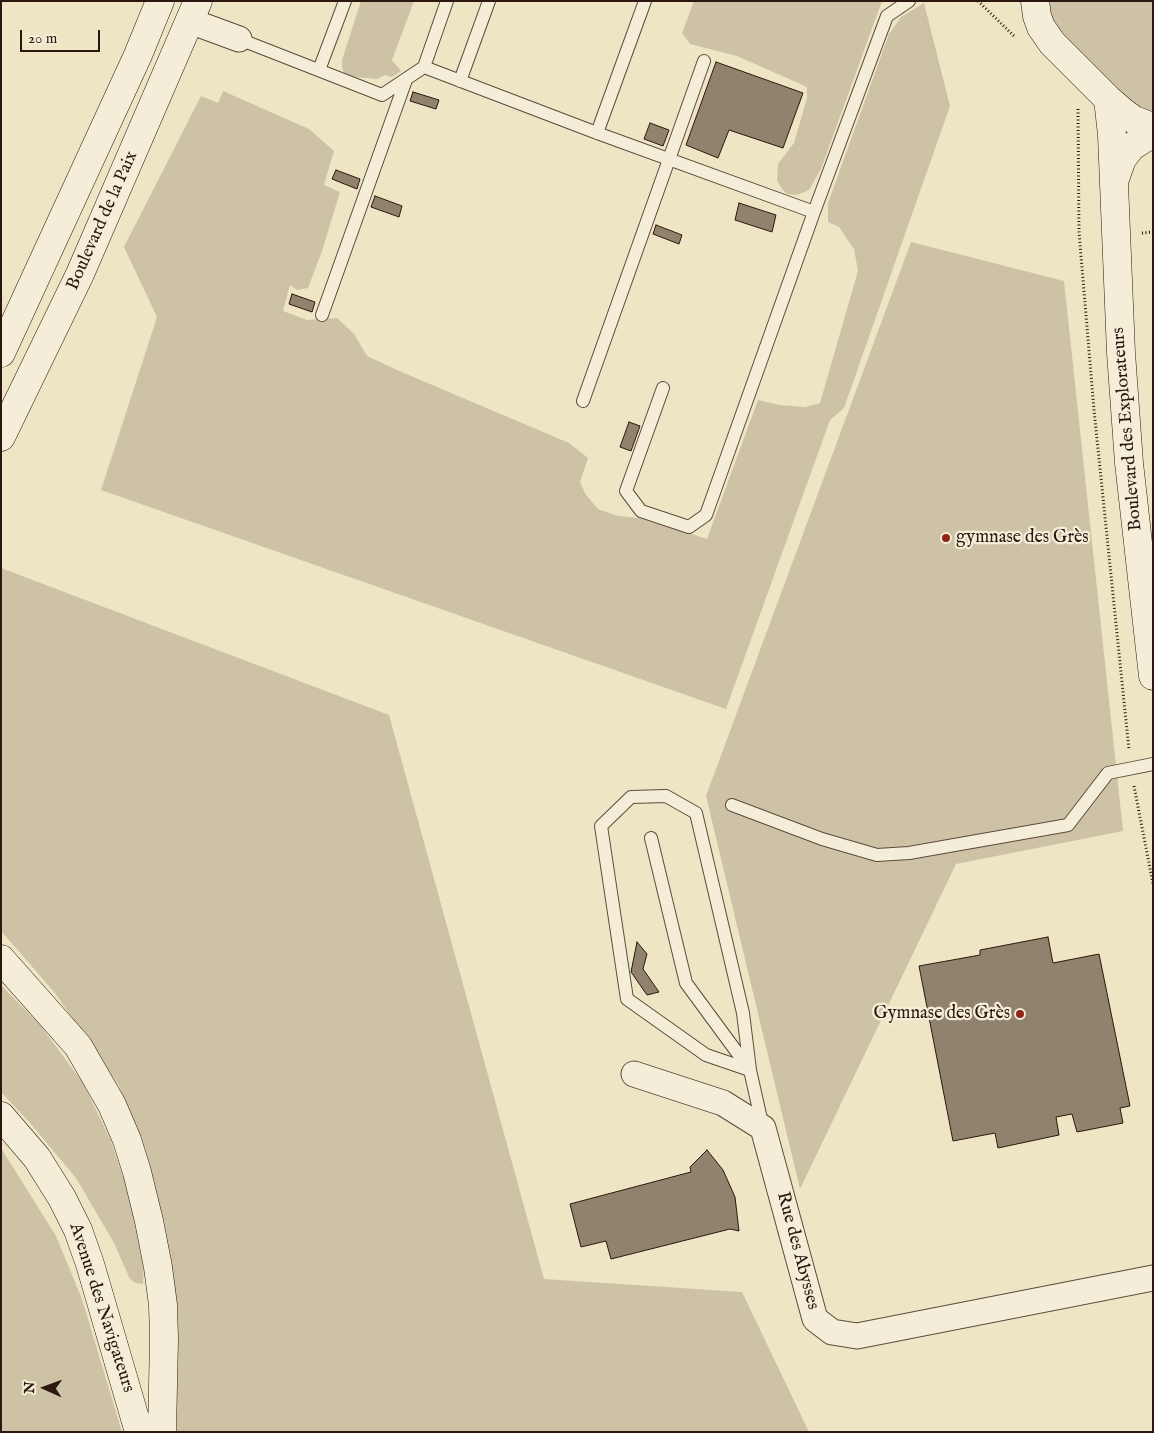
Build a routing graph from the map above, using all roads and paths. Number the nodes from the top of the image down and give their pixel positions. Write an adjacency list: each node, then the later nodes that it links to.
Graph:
1 (160, 1): 27 (main road)
2 (345, 1): 14 (lane)
3 (446, 1): 13 (lane)
4 (489, 1): 16 (lane)
5 (645, 1): 20 (lane)
6 (909, 1): 24 (lane)
7 (978, 1): 11 (path)
8 (1035, 1): 17 (main road)
9 (194, 11): 10 (street); 30 (main road, Boulevard de la Paix)
10 (239, 39): 14 (lane)
11 (1021, 43)
12 (704, 60): 22 (lane)
13 (424, 67): 15 (lane); 16 (lane)
14 (320, 70): 15 (lane)
15 (406, 80): 26 (lane)
16 (460, 82): 20 (lane)
17 (1108, 99): 19 (main road); 23 (main road, Boulevard des Explorateurs)
18 (1078, 108): 25 (path)
19 (1153, 127)
20 (597, 133): 22 (lane)
21 (1153, 134): 23 (main road, Boulevard des Explorateurs)
22 (669, 159): 24 (lane); 29 (lane)
23 (1114, 181): 31 (main road, Boulevard des Explorateurs)
24 (814, 212): 28 (lane)
25 (1079, 232)
26 (322, 315)
27 (1, 353)
28 (663, 388)
29 (583, 401)
30 (1, 437)
31 (1153, 676)
32 (1153, 764): 33 (lane)
33 (732, 805)
34 (651, 838): 36 (lane)
35 (1, 960): 42 (main road, Avenue des Navigateurs)
36 (750, 1070): 36 (lane); 39 (lane)
37 (634, 1074): 39 (street)
38 (1, 1116): 41 (main road, Avenue des Navigateurs)
39 (763, 1128): 40 (street, Rue des Abysses)
40 (1153, 1278)
41 (139, 1432)
42 (162, 1432)

